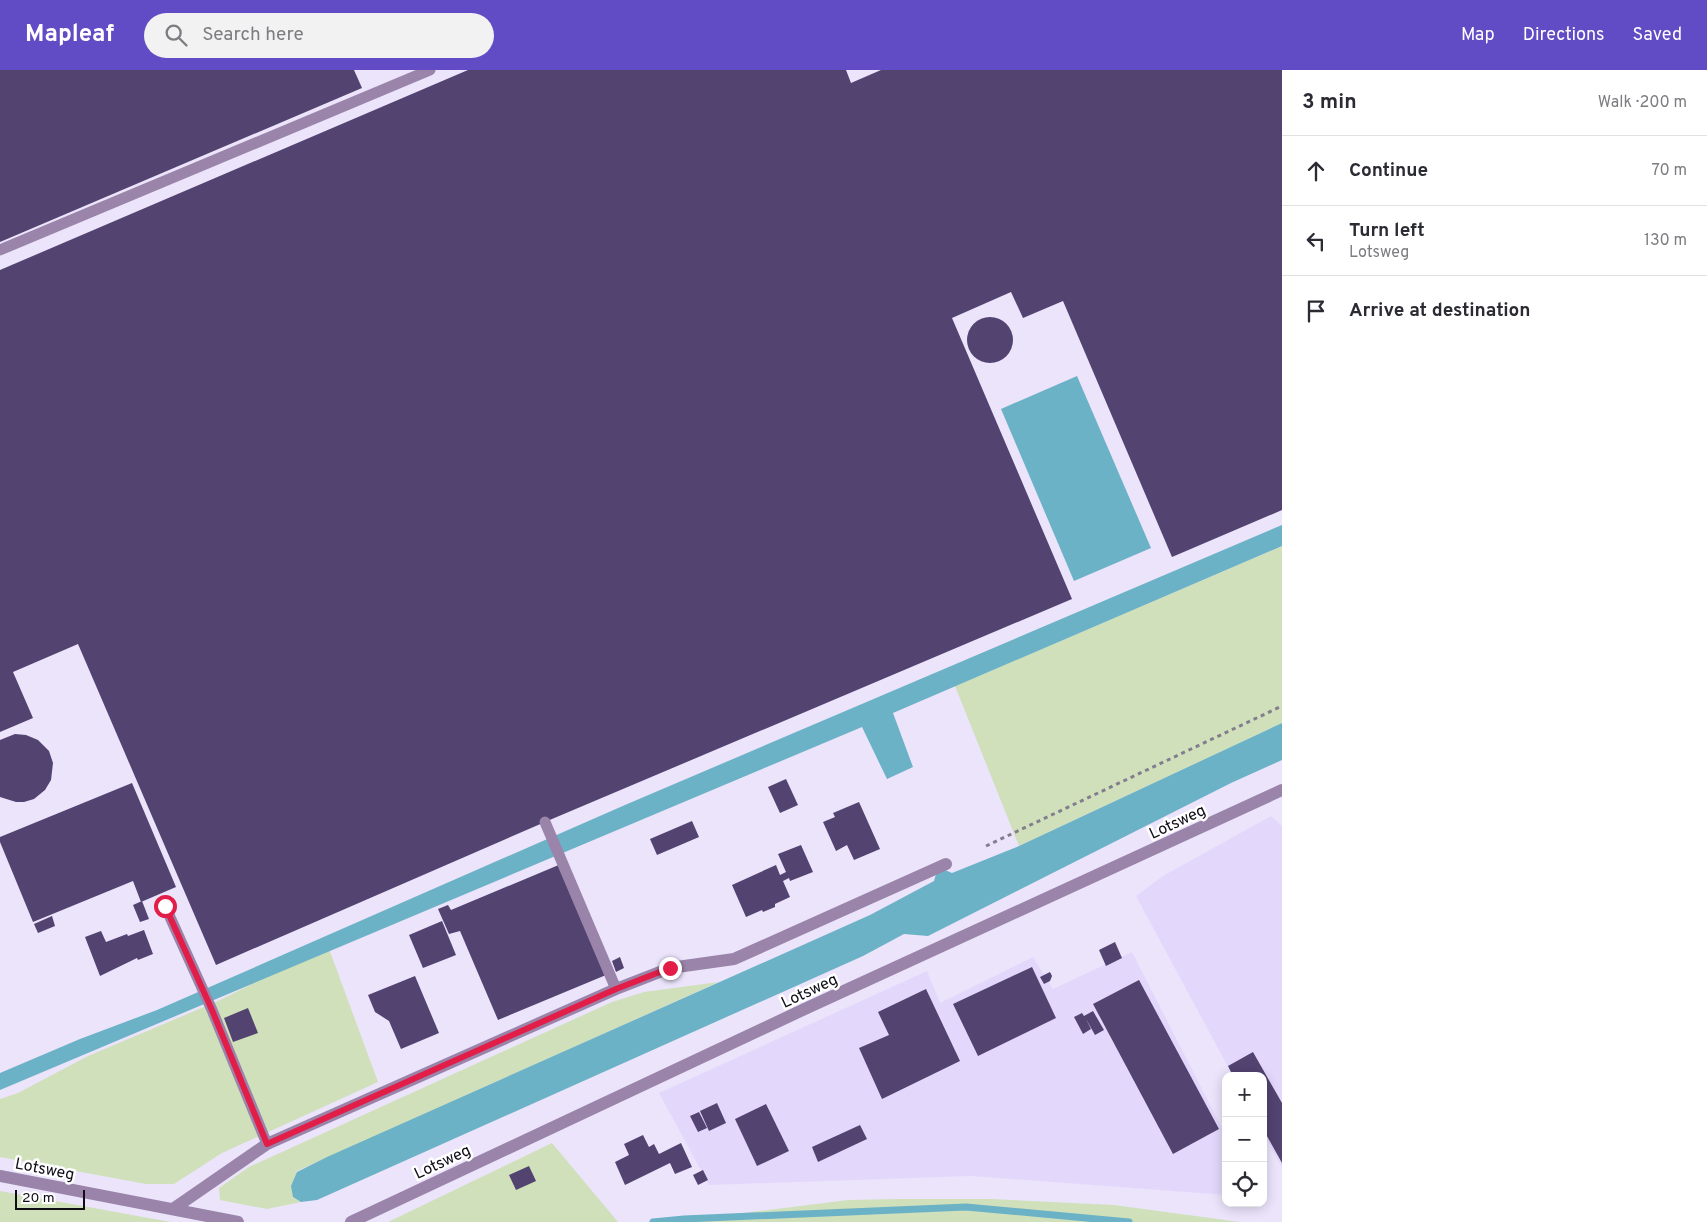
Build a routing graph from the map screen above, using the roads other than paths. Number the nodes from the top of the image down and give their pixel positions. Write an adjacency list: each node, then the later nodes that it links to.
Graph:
1 (430, 70): 2 (lane)
2 (0, 250)
3 (1282, 790): 12 (street, Lotsweg)
4 (546, 824): 7 (lane)
5 (946, 864): 7 (street)
6 (165, 906): 8 (lane)
7 (616, 989): 8 (street)
8 (267, 1144): 10 (street)
9 (0, 1176): 10 (street, Lotsweg)
10 (173, 1210): 11 (street, Lotsweg)
11 (238, 1222)
12 (351, 1222)

